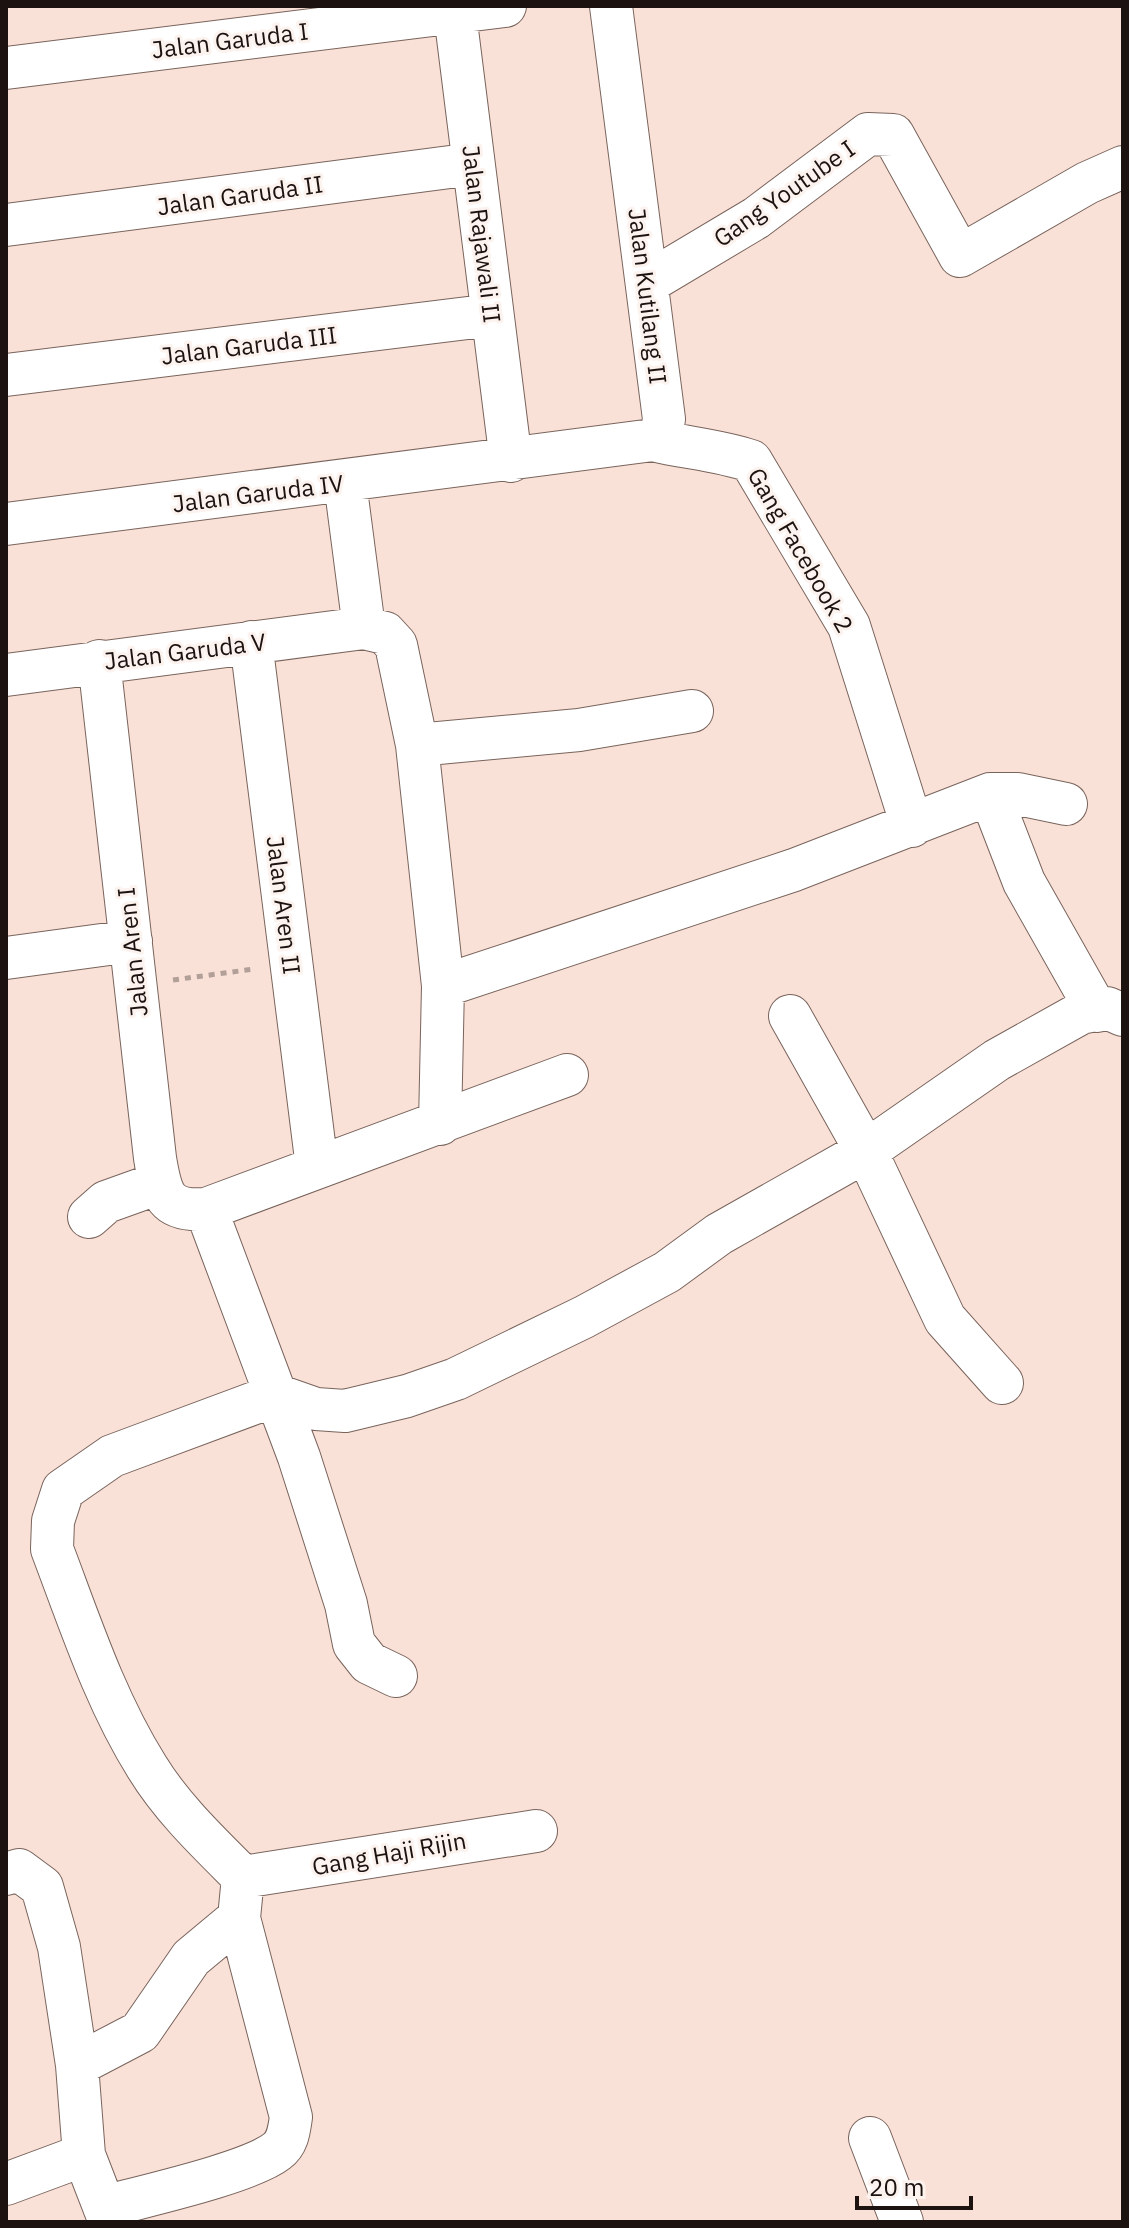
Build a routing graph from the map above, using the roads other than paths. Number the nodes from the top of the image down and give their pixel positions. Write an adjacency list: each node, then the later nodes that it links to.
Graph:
1 (505, 6): 3 (street, Jalan Garuda I)
2 (611, 6): 8 (street, Jalan Kutilang II)
3 (454, 9): 4 (street, Jalan Garuda I); 5 (street, Jalan Rajawali II)
4 (6, 68)
5 (473, 164): 7 (street, Jalan Garuda II); 9 (street, Jalan Rajawali II)
6 (1123, 167): 8 (street, Gang Youtube I)
7 (6, 225)
8 (647, 283): 11 (street, Jalan Kutilang II)
9 (492, 315): 10 (street, Jalan Garuda III); 12 (street, Jalan Rajawali II)
10 (6, 375)
11 (653, 440): 12 (street); 23 (street, Gang Facebook 2)
12 (511, 461): 13 (street, Jalan Garuda IV)
13 (345, 482): 14 (street, Jalan Garuda IV); 15 (street)
14 (6, 524)
15 (364, 628): 16 (street, Jalan Garuda V); 20 (street)
16 (251, 642): 17 (street, Jalan Garuda V); 32 (street, Jalan Aren II)
17 (99, 661): 18 (street, Jalan Garuda V); 24 (street, Jalan Aren I)
18 (6, 675)
19 (692, 711): 20 (street)
20 (417, 745): 26 (street)
21 (990, 794): 22 (street); 23 (street); 27 (street)
22 (1066, 804)
23 (912, 826): 26 (street)
24 (131, 941): 25 (street); 33 (street, Jalan Aren I)
25 (6, 958)
26 (443, 986): 30 (street)
27 (1110, 1013): 31 (street)
28 (790, 1016): 31 (street)
29 (567, 1075): 30 (street)
30 (440, 1124): 32 (street)
31 (866, 1151): 36 (street); 37 (street)
32 (317, 1167): 34 (street)
33 (159, 1183): 34 (street); 35 (street)
34 (206, 1209): 37 (street)
35 (89, 1217)
36 (1002, 1383)
37 (276, 1395): 38 (street); 41 (street)
38 (396, 1676)
39 (536, 1831): 41 (street, Gang Haji Rijin)
40 (6, 1874): 43 (street)
41 (243, 1877): 42 (street)
42 (239, 1918): 43 (street); 47 (street)
43 (77, 2065): 45 (street)
44 (870, 2138): 48 (street)
45 (84, 2155): 46 (street); 47 (street)
46 (6, 2184)
47 (107, 2214)
48 (902, 2222)

